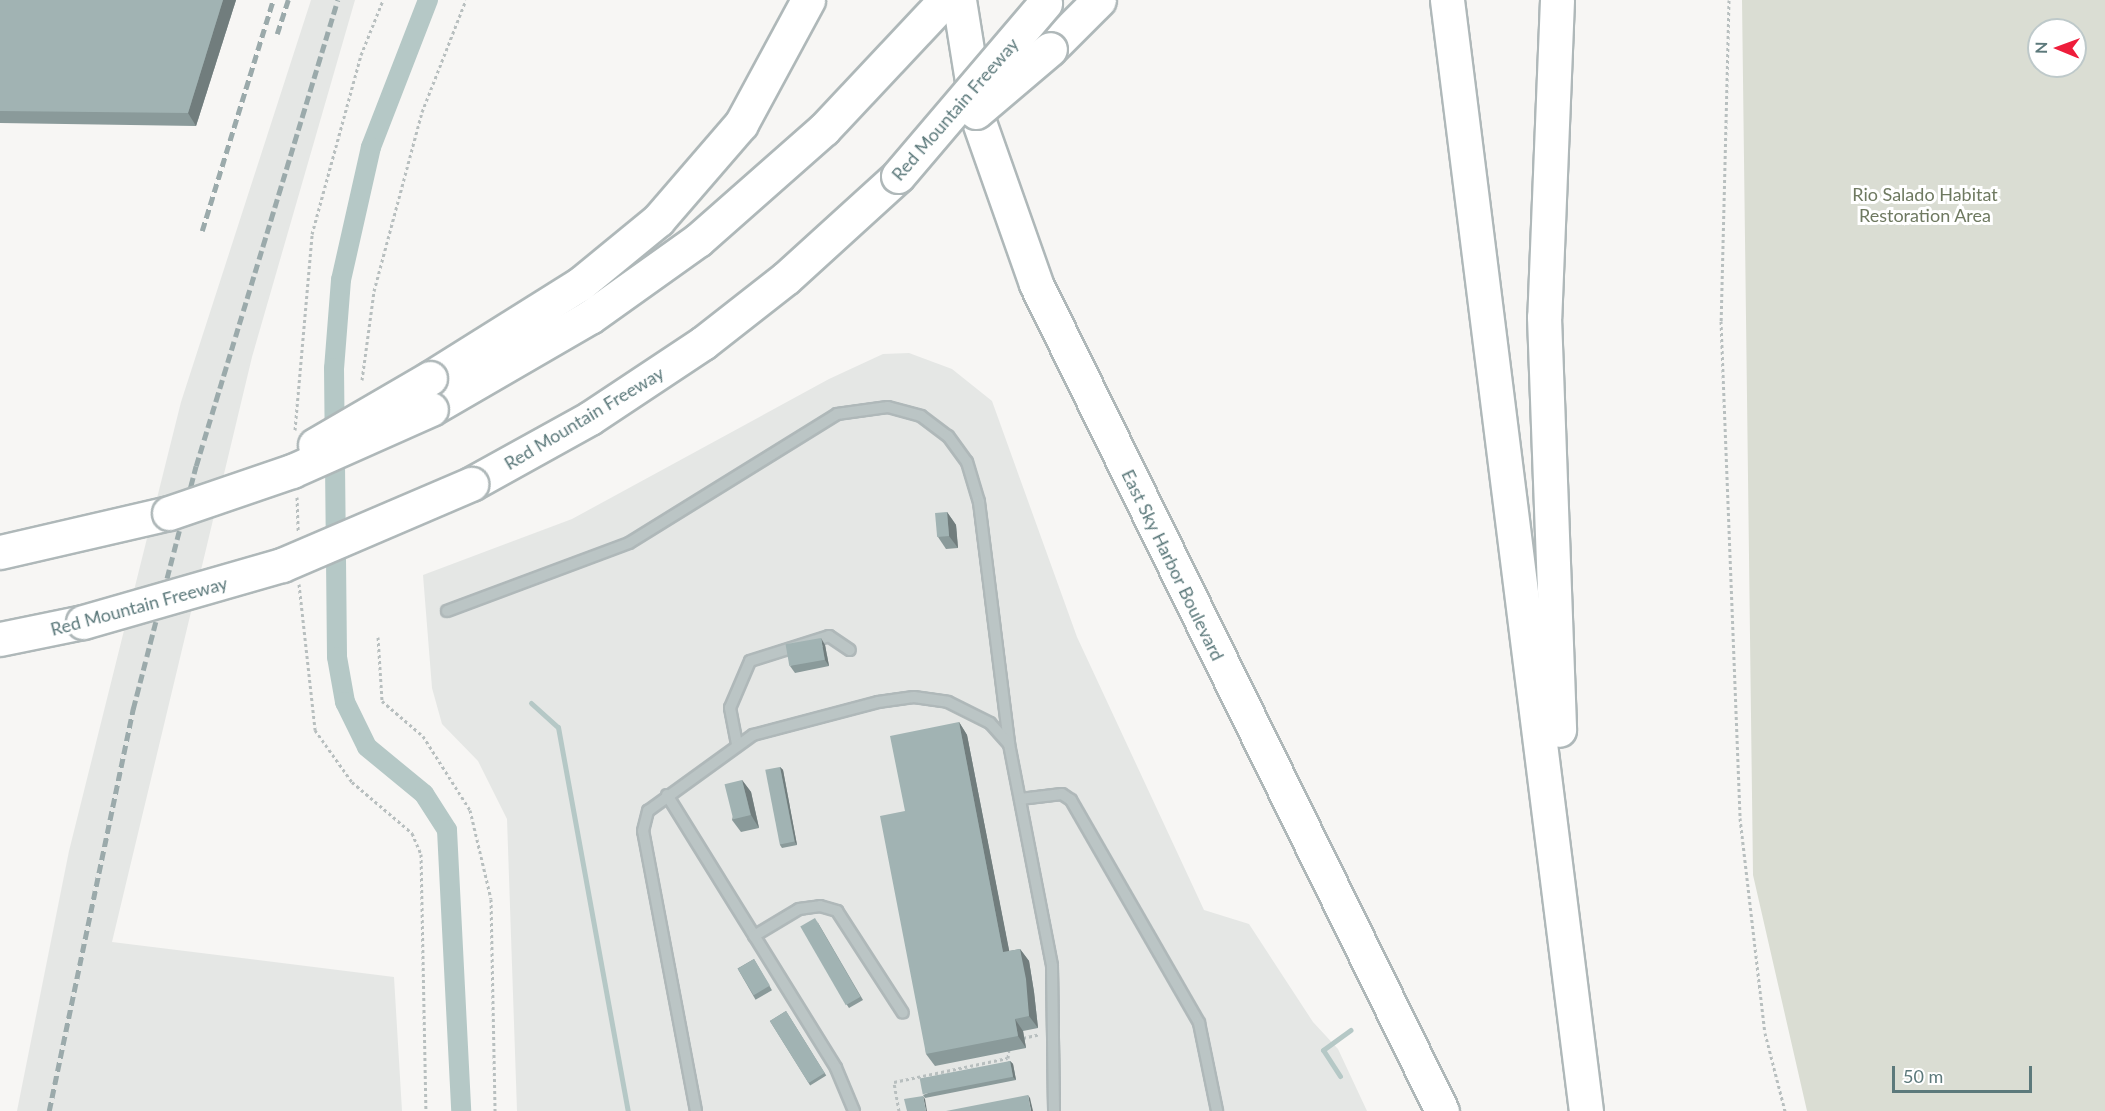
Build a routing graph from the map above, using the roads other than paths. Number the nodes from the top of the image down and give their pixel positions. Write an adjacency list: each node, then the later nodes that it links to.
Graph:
1 (807, 0): 9 (highway)
2 (945, 0): 9 (highway)
3 (959, 0): 24 (highway, East Sky Harbor Boulevard)
4 (1100, 0): 8 (highway, bridge)
5 (1447, 0): 25 (highway)
6 (1557, 0): 26 (highway)
7 (1046, 2): 8 (highway, Red Mountain Freeway, bridge)
8 (898, 176): 12 (highway, Red Mountain Freeway, bridge)
9 (430, 394): 10 (highway, bridge)
10 (0, 552)
11 (447, 612): 15 (lane)
12 (0, 639)
13 (850, 650): 14 (lane)
14 (737, 744): 15 (lane); 16 (lane)
15 (1010, 744): 17 (lane)
16 (667, 795): 18 (lane); 20 (lane)
17 (1020, 799): 22 (lane); 23 (lane)
18 (754, 936): 19 (lane); 21 (lane)
19 (903, 1012)
20 (696, 1111)
21 (854, 1111)
22 (1054, 1111)
23 (1217, 1111)
24 (1442, 1111)
25 (1586, 1111)
26 (1600, 1111)

